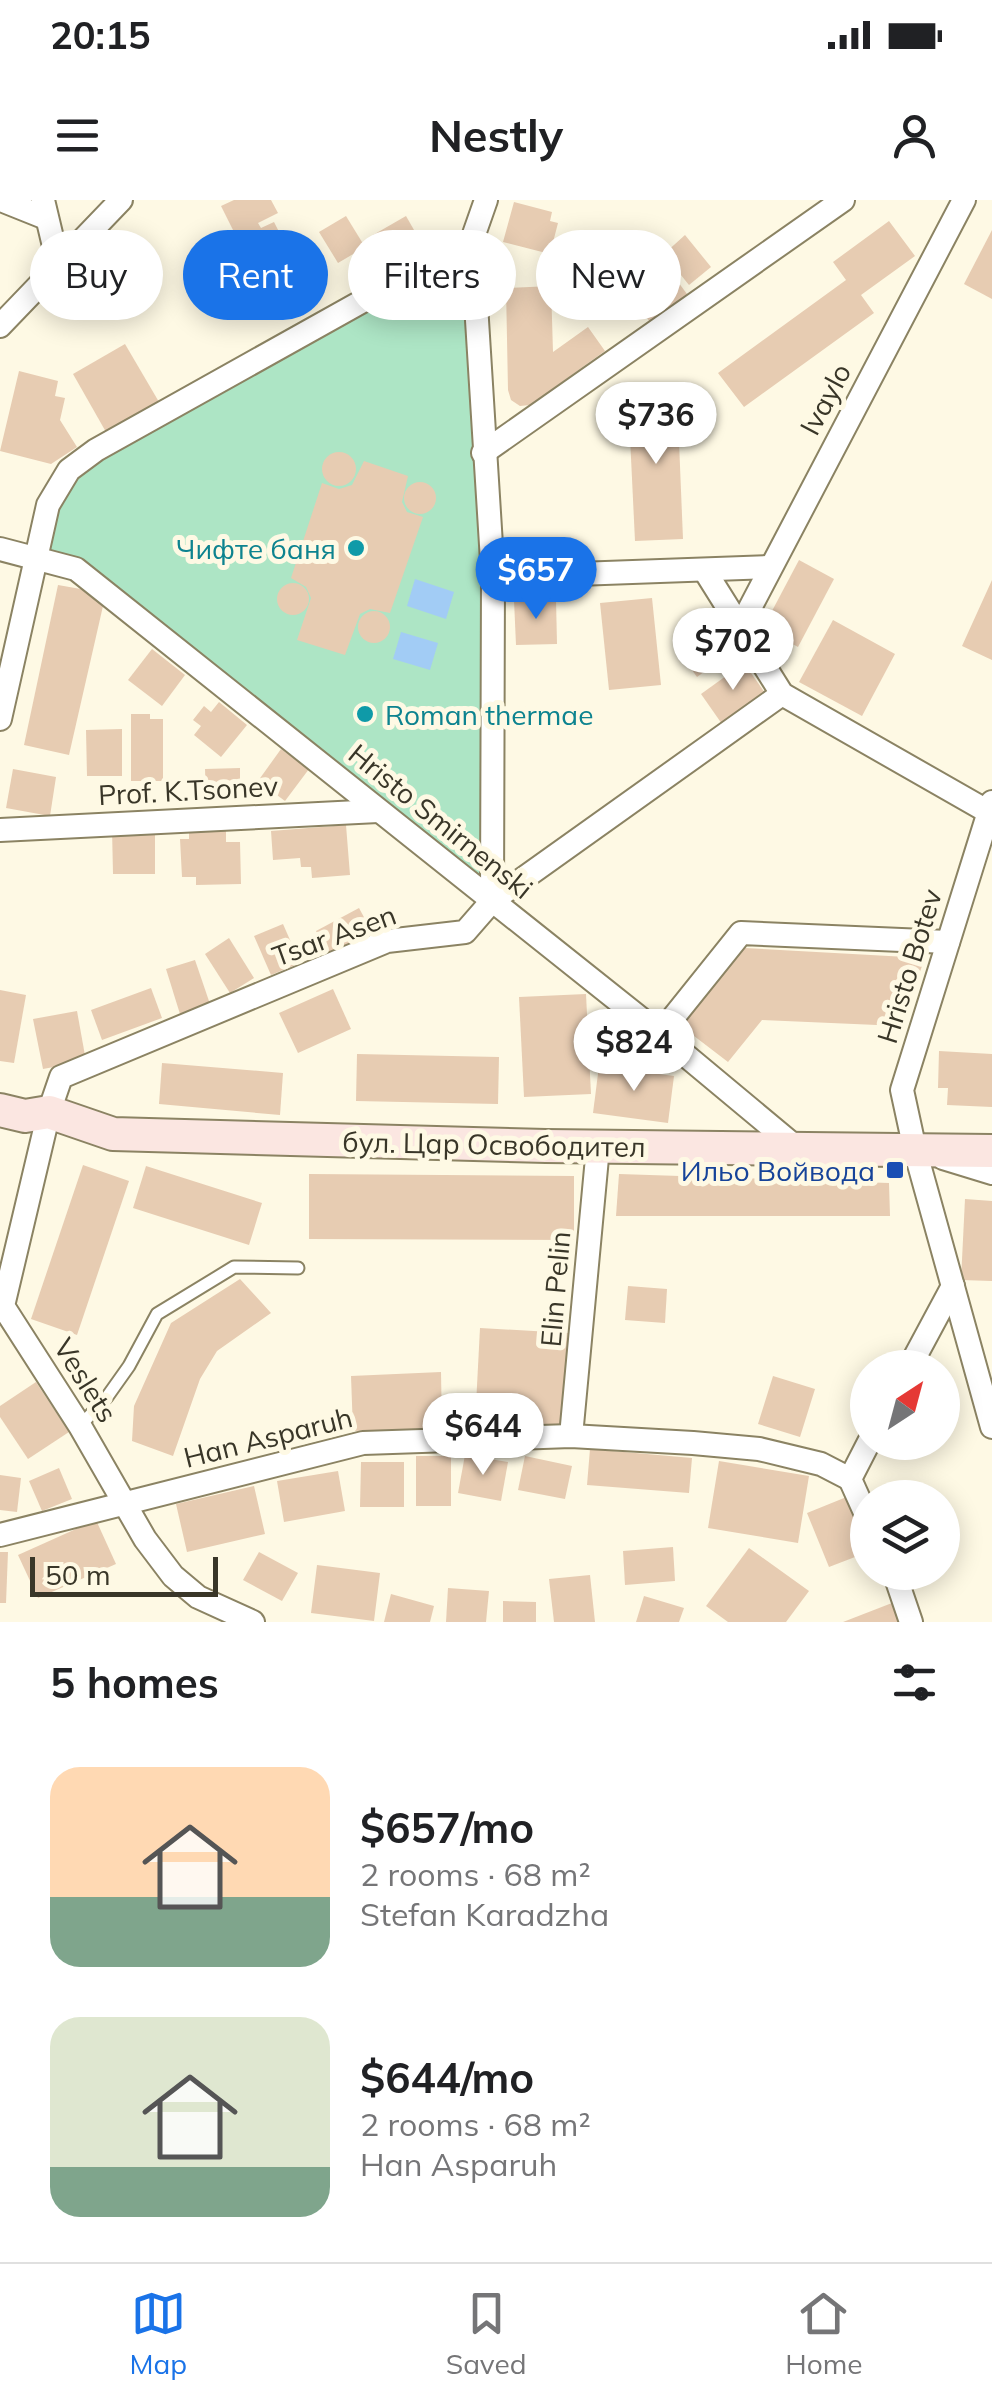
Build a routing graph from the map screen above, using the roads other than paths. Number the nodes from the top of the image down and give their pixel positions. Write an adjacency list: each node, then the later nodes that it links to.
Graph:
1 (2, 200): 6 (street)
2 (122, 200): 7 (street)
3 (486, 200): 8 (street)
4 (843, 200): 13 (street)
5 (964, 200): 16 (street, Ivaylo)
6 (44, 209)
7 (91, 230)
8 (476, 230)
9 (30, 293): 12 (street)
10 (348, 310): 15 (street)
11 (476, 320): 13 (street)
12 (0, 326)
13 (483, 453): 18 (street)
14 (0, 550): 15 (street, Hristo Smirnenski)
15 (36, 558): 21 (street); 23 (street, Hristo Smirnenski)
16 (769, 567): 17 (street); 19 (street, Ivaylo)
17 (705, 571): 18 (street); 19 (street)
18 (493, 577): 25 (street)
19 (740, 627): 20 (street)
20 (782, 694): 22 (street); 25 (street, Tsar Asen)
21 (0, 719)
22 (991, 809): 26 (street, Hristo Botev)
23 (378, 811): 24 (street, Prof. K.Tsonev); 25 (street, Hristo Smirnenski)
24 (0, 830)
25 (492, 901): 27 (street, Hristo Smirnenski); 30 (street, Tsar Asen)
26 (948, 942): 27 (street); 33 (street, Hristo Botev)
27 (660, 1034): 32 (street, Hristo Smirnenski)
28 (0, 1092): 30 (main road)
29 (0, 1110): 30 (main road, бул. Цар Освободител)
30 (49, 1112): 31 (main road, бул. Цар Освободител); 38 (street, Veslets)
31 (598, 1146): 32 (main road, бул. Цар Освободител); 42 (street, Elin Pelin)
32 (798, 1148): 33 (main road, бул. Цар Освободител)
33 (915, 1150): 34 (main road, бул. Цар Освободител); 35 (street); 37 (street, Hristo Botev)
34 (992, 1151)
35 (992, 1173)
36 (298, 1268): 40 (lane)
37 (953, 1286): 39 (street); 41 (street, Hristo Botev)
38 (2, 1306): 40 (street, Veslets)
39 (919, 1350)
40 (80, 1426): 45 (street, Veslets)
41 (992, 1427)
42 (571, 1436): 44 (street, Han Asparuh); 45 (street, Han Asparuh)
43 (860, 1460): 44 (street)
44 (850, 1478)
45 (124, 1503): 46 (street, Han Asparuh); 48 (street, Veslets)
46 (0, 1535)
47 (900, 1590): 49 (street)
48 (253, 1622)
49 (912, 1622)

